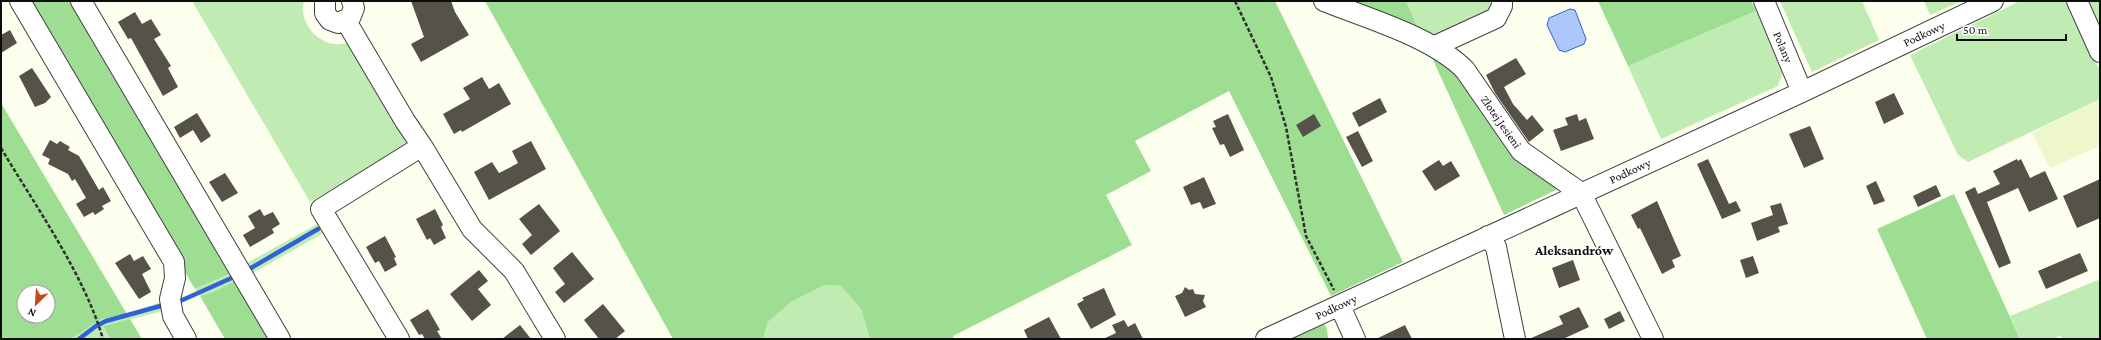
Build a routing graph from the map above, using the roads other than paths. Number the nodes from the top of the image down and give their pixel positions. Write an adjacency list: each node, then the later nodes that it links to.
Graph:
1 (20, 1): 18 (street)
2 (80, 1): 19 (street)
3 (325, 1): 10 (street)
4 (352, 1): 10 (street)
5 (1324, 1): 11 (street, Złotej Jesieni)
6 (1502, 1): 11 (street)
7 (1764, 1): 13 (street, Polany)
8 (1993, 1): 13 (street, Podkowy)
9 (2077, 1): 12 (street)
10 (346, 21): 14 (street)
11 (1435, 46): 15 (street, Złotej Jesieni)
12 (2100, 52)
13 (1802, 92): 15 (street, Podkowy)
14 (422, 146): 20 (street); 21 (street)
15 (1581, 194): 16 (street, Podkowy); 26 (street, Złotej Jesieni)
16 (1488, 236): 17 (street, Podkowy); 25 (street)
17 (1336, 308): 22 (street, Podkowy); 23 (street); 24 (street)
18 (186, 339)
19 (280, 339)
20 (399, 339)
21 (555, 339)
22 (1266, 339)
23 (1339, 339)
24 (1355, 339)
25 (1514, 339)
26 (1653, 339)

